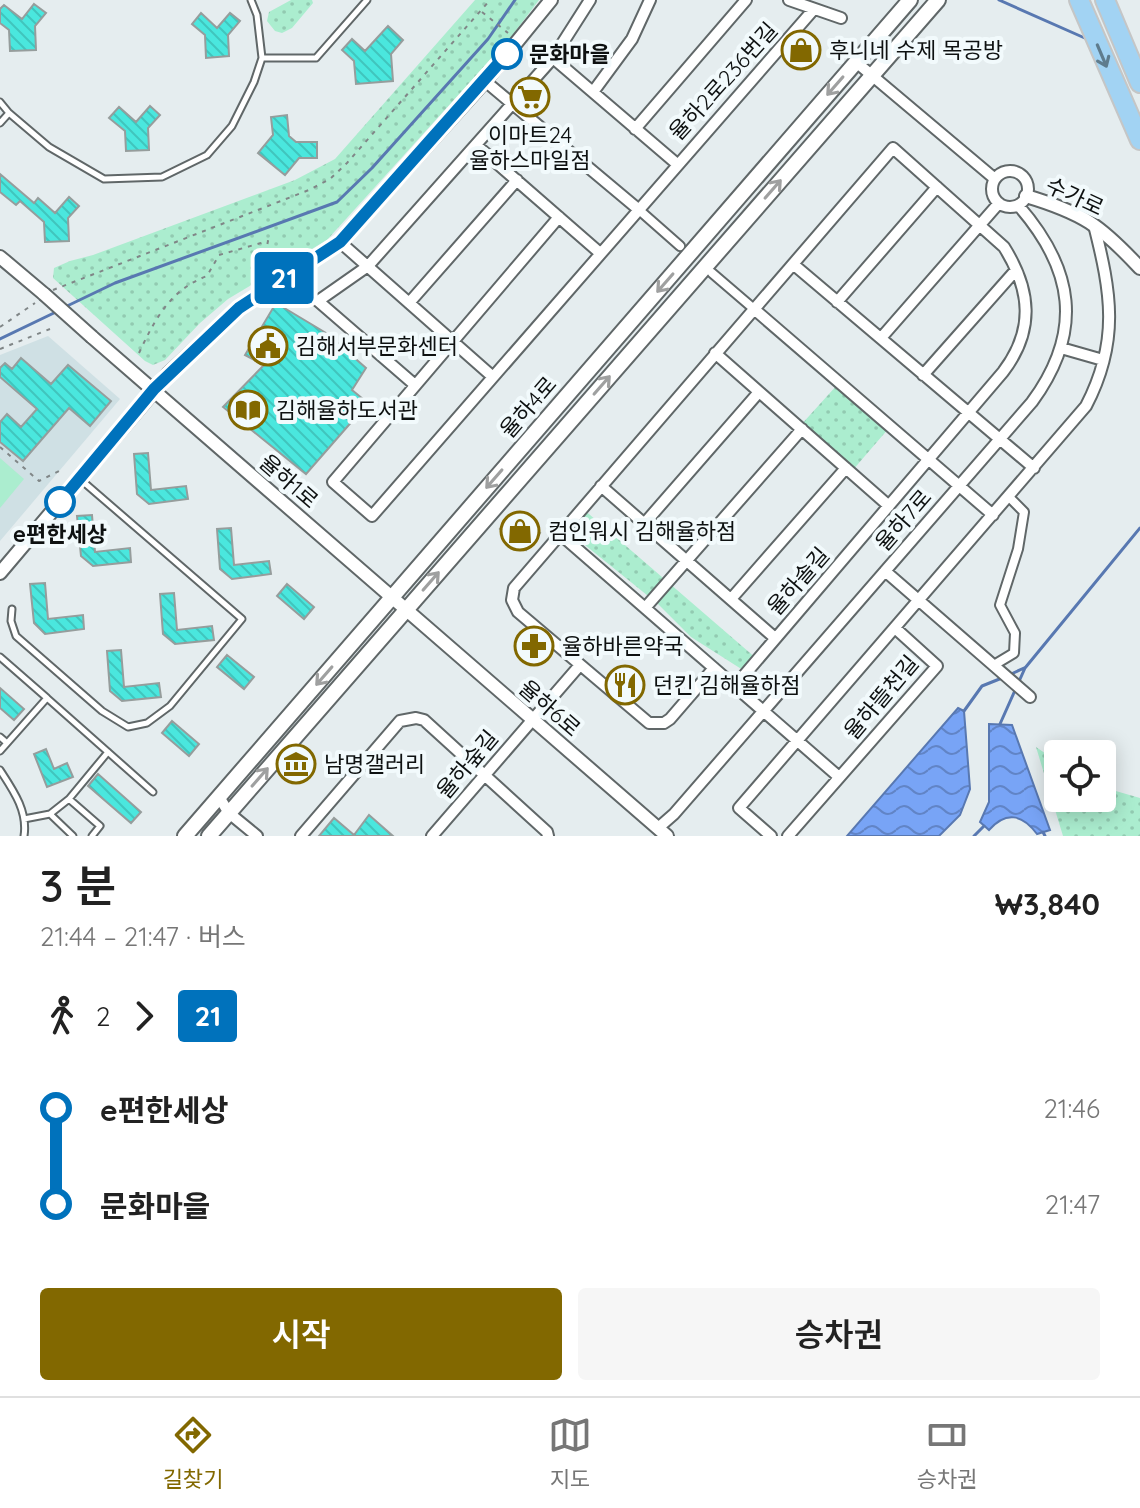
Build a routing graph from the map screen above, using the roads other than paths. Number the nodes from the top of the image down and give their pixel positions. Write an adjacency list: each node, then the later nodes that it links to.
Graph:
1 (251, 0): 14 (lane)
2 (367, 0): 14 (lane)
3 (551, 0): 18 (street)
4 (590, 0): 15 (street)
5 (650, 0): 20 (street)
6 (746, 0): 25 (street, 율하2로236번길)
7 (789, 0): 12 (street, 율하2로236번길)
8 (938, 0): 17 (main road, 율하4로)
9 (1079, 0): 26 (highway, one-way to 26)
10 (1105, 0): 19 (highway)
11 (907, 3): 16 (main road, 율하4로)
12 (814, 9): 13 (street); 28 (street, 율하2로236번길)
13 (841, 18)
14 (262, 58): 23 (lane)
15 (553, 58): 20 (street, 율하2로236번길); 22 (street)
16 (856, 62): 17 (street); 77 (main road, 율하4로, one-way to 77)
17 (872, 76): 29 (street); 82 (main road, 율하4로, one-way to 17)
18 (485, 81): 22 (street); 38 (street)
19 (1140, 83)
20 (593, 92): 25 (street, 율하2로236번길)
21 (0, 102): 23 (lane)
22 (513, 104): 27 (street); 34 (street)
23 (9, 113): 24 (lane)
24 (0, 123)
25 (635, 129): 28 (street, 율하2로236번길)
26 (1140, 140)
27 (476, 145): 30 (street); 43 (street)
28 (677, 164): 34 (street, 율하2로236번길)
29 (995, 179): 32 (street); 33 (street)
30 (517, 180): 35 (street); 48 (street)
31 (937, 187): 37 (street, 율하솔길); 42 (street, 율하솔길); 47 (street)
32 (1022, 201): 33 (street); 36 (street, 수가로); 52 (street, 율하7로)
33 (999, 203): 37 (street)
34 (638, 209): 39 (street); 40 (street, 율하2로236번길)
35 (559, 217): 40 (street); 51 (street)
36 (1094, 223): 44 (street, 수가로); 54 (street)
37 (980, 225): 45 (street, 율하솔길); 50 (street)
38 (340, 242): 43 (street); 58 (street)
39 (680, 246)
40 (600, 253): 56 (street, 율하2로236번길)
41 (0, 257): 58 (street, 율하1로, bridge)
42 (793, 264): 47 (street); 49 (street, 율하솔길)
43 (368, 266): 48 (street); 57 (street)
44 (1140, 268)
45 (1016, 270): 55 (street); 60 (street, 율하솔길)
46 (712, 273): 49 (street)
47 (837, 302): 50 (street)
48 (409, 303): 51 (street)
49 (754, 309): 53 (street, 율하솔길); 63 (street)
50 (881, 338): 55 (street)
51 (453, 341): 56 (street); 57 (street)
52 (1061, 348): 54 (street); 62 (street, 율하7로)
53 (715, 353): 59 (street); 67 (street, 율하솔길)
54 (1103, 360): 65 (street)
55 (923, 375): 60 (street)
56 (493, 377): 57 (street, 율하2로236번길)
57 (415, 385)
58 (154, 389): 66 (street); 77 (street, 율하1로)
59 (759, 392): 61 (street); 72 (street)
60 (969, 413): 62 (street); 63 (street, 율하솔길)
61 (802, 429): 64 (street); 74 (street)
62 (1000, 439): 65 (street); 68 (street, 율하7로)
63 (929, 459): 68 (street); 70 (street, 율하솔길)
64 (846, 468): 70 (street); 78 (street, 율하솔길)
65 (1034, 468): 69 (street)
66 (79, 478): 76 (street); 81 (lane)
67 (601, 486): 72 (street, 율하솔길); 73 (street)
68 (959, 486): 71 (street); 75 (street, 율하7로)
69 (1009, 497): 71 (street); 88 (street)
70 (889, 506): 84 (street, 율하솔길)
71 (993, 515): 79 (street)
72 (644, 524): 74 (street, 율하솔길)
73 (560, 534): 80 (street); 86 (street)
74 (687, 561): 78 (street, 율하솔길); 80 (street)
75 (885, 571): 79 (street); 92 (street, 율하7로)
76 (0, 573)
77 (392, 597): 82 (street, 율하1로); 103 (main road, 율하4로, one-way to 103)
78 (731, 599): 84 (street, 율하솔길)
79 (919, 601): 83 (street); 88 (street)
80 (645, 608): 87 (street)
81 (12, 609)
82 (406, 609): 93 (street, 율하6로); 105 (main road, 율하4로, one-way to 82)
83 (895, 628): 95 (street, 율하뜰천길); 101 (street, 율하뜰천길)
84 (775, 638): 89 (street)
85 (0, 657): 91 (lane)
86 (580, 665): 87 (street); 93 (street, 율하숲길)
87 (714, 668): 89 (street)
88 (998, 669): 90 (street)
89 (735, 686): 92 (street)
90 (1030, 697)
91 (47, 698): 96 (lane); 98 (lane)
92 (762, 710): 95 (street); 108 (street, 율하7로)
93 (532, 719): 100 (street, 율하숲길); 108 (street, 율하6로)
94 (0, 737): 96 (lane)
95 (798, 741): 101 (street); 118 (street, 율하뜰천길)
96 (7, 743): 97 (lane)
97 (0, 751)
98 (108, 752): 102 (lane); 104 (lane)
99 (0, 770): 107 (lane)
100 (484, 775): 115 (street); 116 (street, 율하숲길); 117 (street)
101 (839, 777): 119 (street, 율하뜰천길)
102 (153, 792)
103 (219, 797): 105 (street); 112 (main road, 율하4로)
104 (69, 799): 106 (lane); 111 (lane)
105 (229, 813): 113 (main road, 율하4로); 114 (street)
106 (50, 814): 107 (lane); 110 (lane)
107 (24, 819): 109 (lane)
108 (662, 832)
109 (24, 836)
110 (73, 836)
111 (92, 836)
112 (185, 836)
113 (209, 836)
114 (257, 836)
115 (301, 836)
116 (432, 836)
117 (548, 836)
118 (771, 836)
119 (788, 836)

